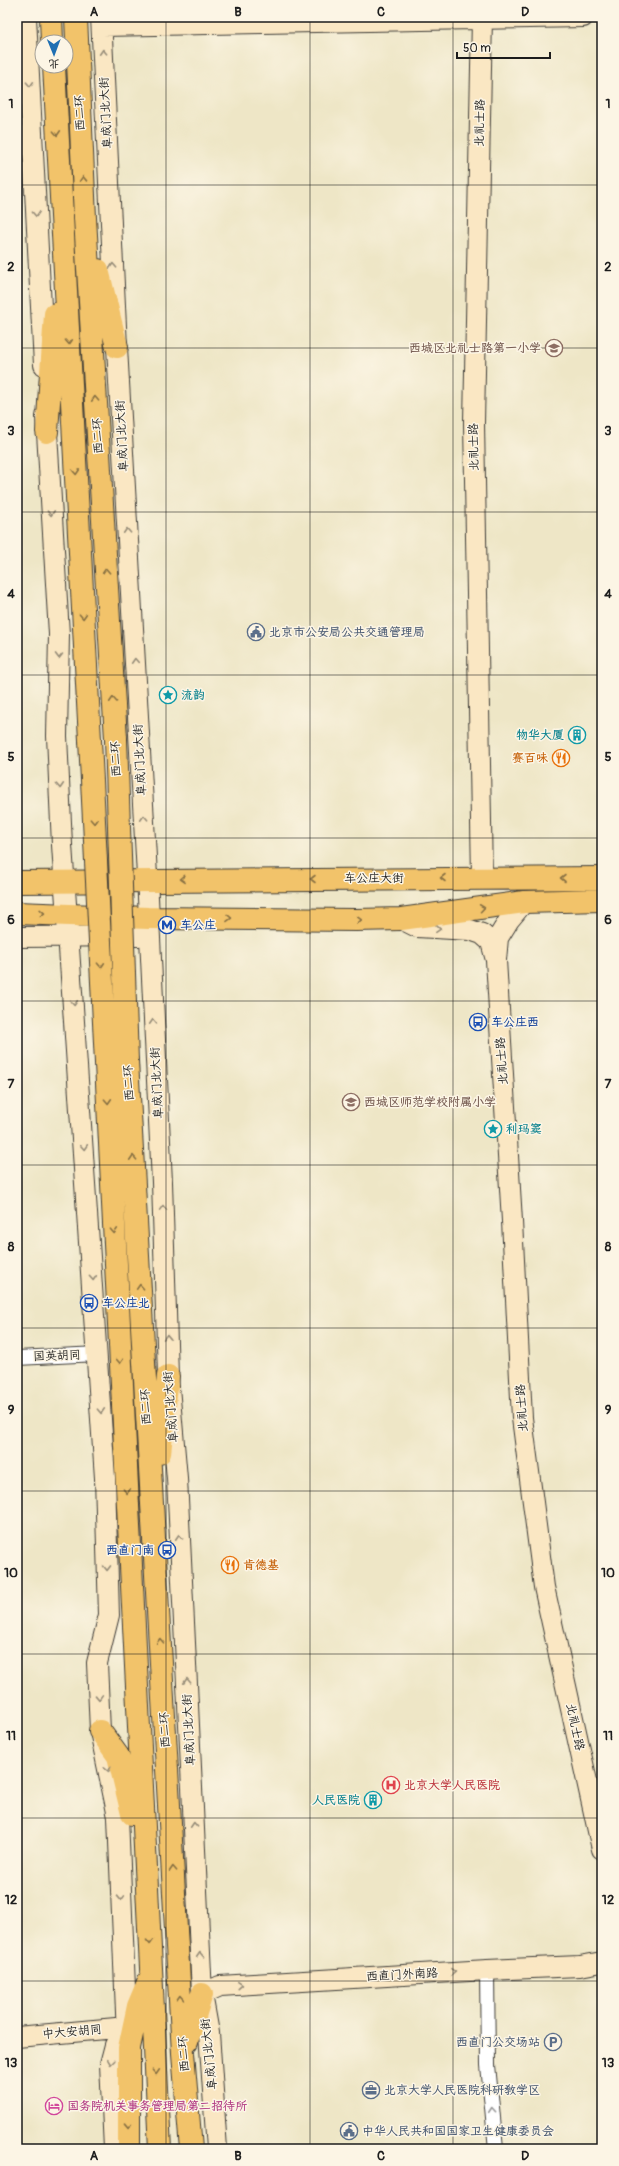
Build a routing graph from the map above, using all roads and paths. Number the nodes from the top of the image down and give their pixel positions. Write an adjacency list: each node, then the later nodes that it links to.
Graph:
1 (26, 17): 8 (street)
2 (51, 17): 7 (main road)
3 (76, 17): 10 (main road, 西二环, one-way to 3)
4 (583, 17): 5 (street)
5 (482, 18): 6 (street); 14 (street, 北礼士路)
6 (101, 21): 12 (street, 阜成门北大街, one-way to 6)
7 (52, 34)
8 (23, 60): 13 (street, one-way to 13)
9 (54, 74): 11 (main road, 西二环, one-way to 11)
10 (85, 218): 12 (main road); 31 (main road, 西二环, one-way to 10, bridge)
11 (62, 219): 13 (main road); 34 (main road, 西二环, one-way to 34, bridge)
12 (117, 347): 16 (street, 阜成门北大街, one-way to 12)
13 (47, 432): 18 (street, one-way to 18)
14 (482, 878): 15 (main road, 车公庄大街, one-way to 14); 16 (main road, 车公庄大街, one-way to 16)
15 (602, 878)
16 (146, 880): 18 (main road, 车公庄大街); 24 (street, 阜成门北大街)
17 (17, 882): 18 (main road, 车公庄大街)
18 (65, 882): 22 (street)
19 (602, 900): 20 (main road)
20 (524, 902): 23 (main road, one-way to 20); 27 (street, 北礼士路)
21 (17, 913): 22 (main road, one-way to 22)
22 (68, 914): 24 (main road); 26 (street)
23 (401, 919): 24 (main road, one-way to 23); 27 (street, 北礼士路, one-way to 27)
24 (148, 927): 26 (street); 30 (street, 阜成门北大街, one-way to 24)
25 (17, 937): 26 (street)
26 (69, 937): 28 (street, one-way to 28)
27 (496, 960): 33 (street, 北礼士路)
28 (98, 1354): 29 (street, 国英胡同); 32 (street, one-way to 32)
29 (17, 1358)
30 (168, 1376): 31 (main road); 38 (street, 阜成门北大街, one-way to 30)
31 (153, 1522): 41 (main road, 西二环, one-way to 31)
32 (100, 1731): 34 (main road); 39 (street, one-way to 39)
33 (602, 1849)
34 (147, 1861): 36 (main road, 西二环, one-way to 36)
35 (602, 1962): 37 (street, 西直门外南路)
36 (151, 1967): 39 (main road); 44 (main road, 西二环, one-way to 44)
37 (487, 1970): 38 (street, 西直门外南路, one-way to 37); 47 (street, one-way to 37)
38 (202, 1994): 41 (main road); 46 (street, 阜成门北大街)
39 (131, 2022): 40 (street, 中大安胡同); 42 (street, one-way to 42); 43 (main road, one-way to 43)
40 (17, 2037)
41 (183, 2053): 45 (main road, 西二环)
42 (114, 2149)
43 (129, 2149)
44 (160, 2149)
45 (191, 2149)
46 (217, 2149)
47 (496, 2149)

